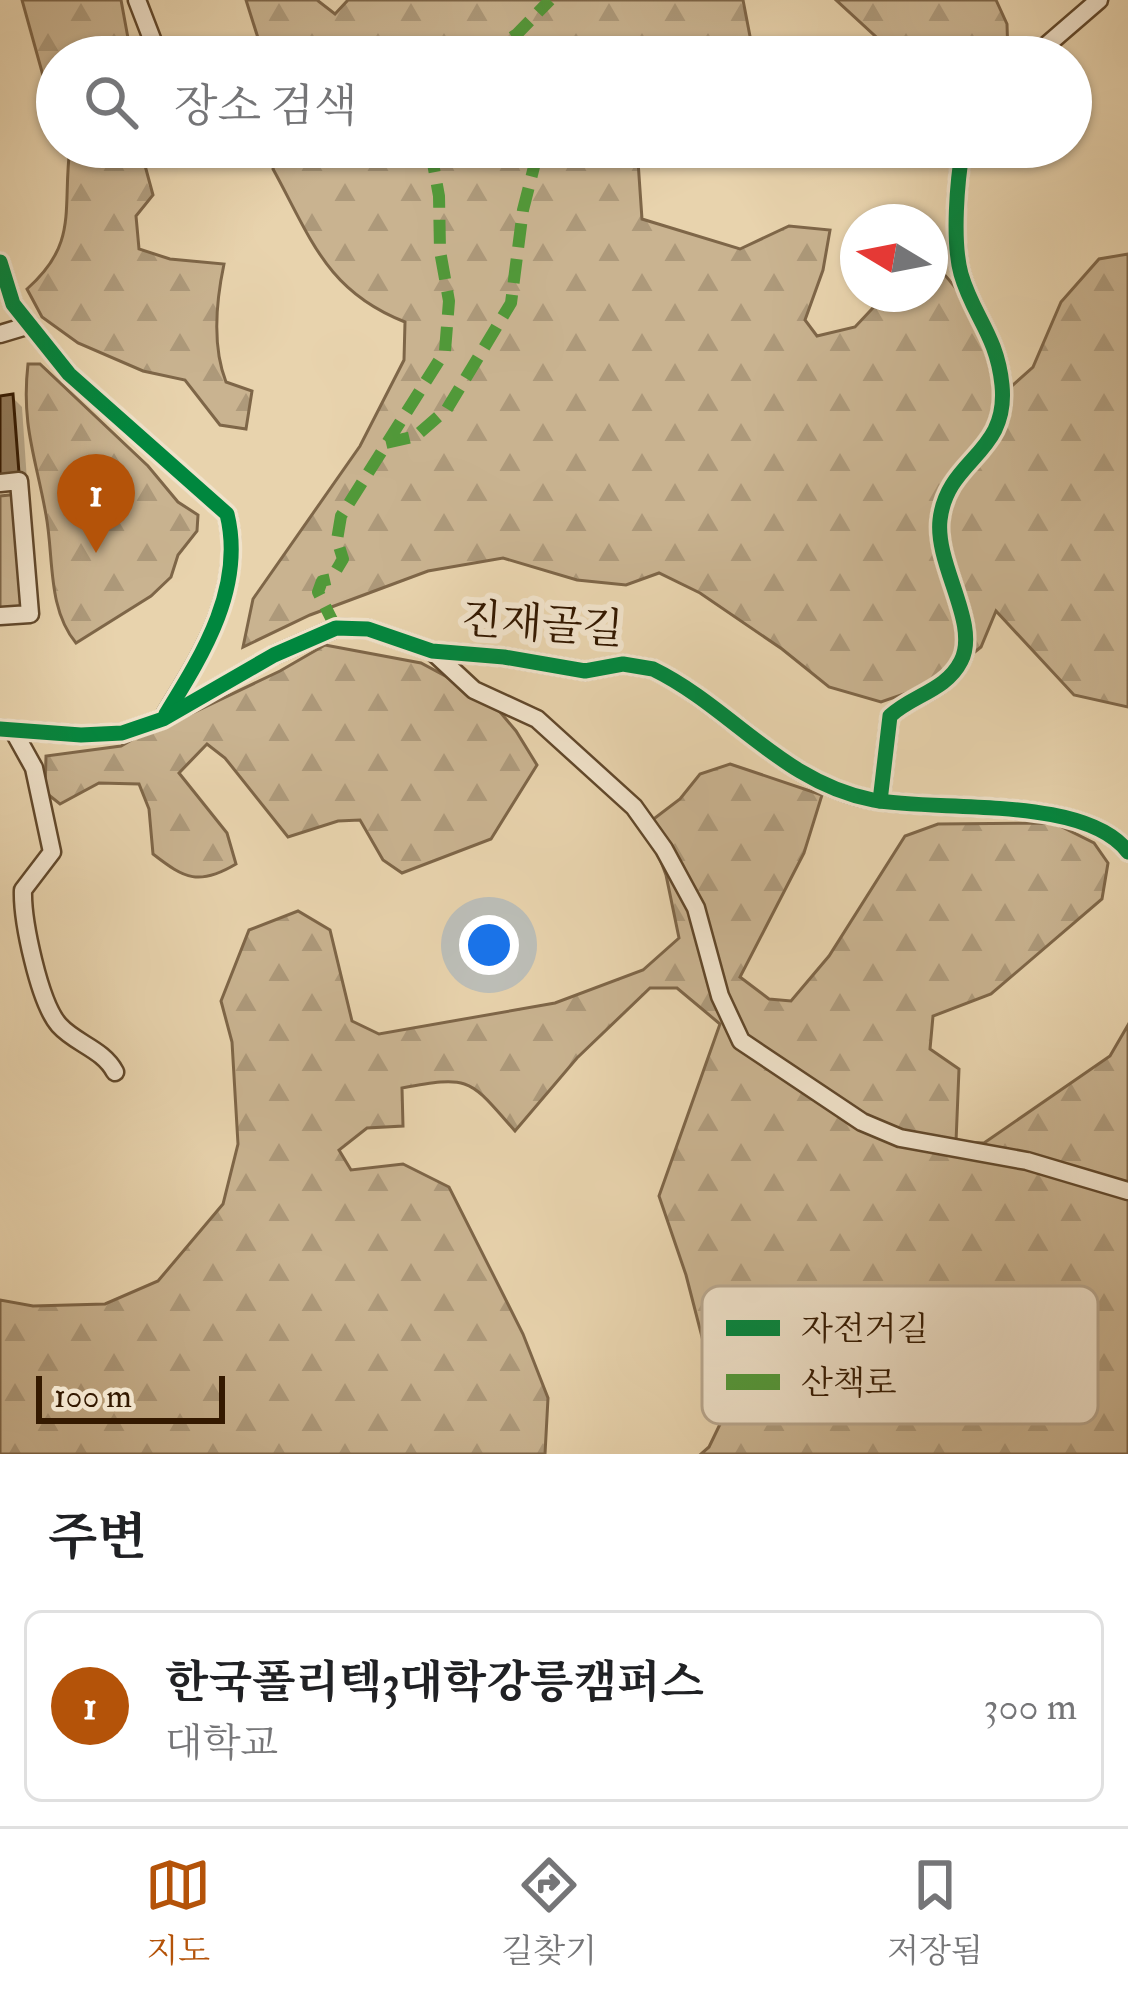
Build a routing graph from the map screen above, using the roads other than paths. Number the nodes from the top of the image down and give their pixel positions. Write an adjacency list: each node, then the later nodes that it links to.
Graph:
1 (137, 0): 3 (street)
2 (1099, 0): 4 (street)
3 (150, 36)
4 (1057, 36)
5 (961, 168): 14 (street)
6 (0, 262): 7 (street)
7 (30, 325): 8 (street); 12 (street)
8 (0, 334)
9 (0, 483): 10 (street)
10 (0, 616)
11 (432, 651): 12 (street, 진재골길); 14 (street, 진재골길); 17 (street)
12 (163, 719): 13 (street, 진재골길)
13 (7, 731): 16 (street, 진재골길)
14 (880, 801): 15 (street, 진재골길)
15 (1128, 852)
16 (115, 1072)
17 (1128, 1191)

